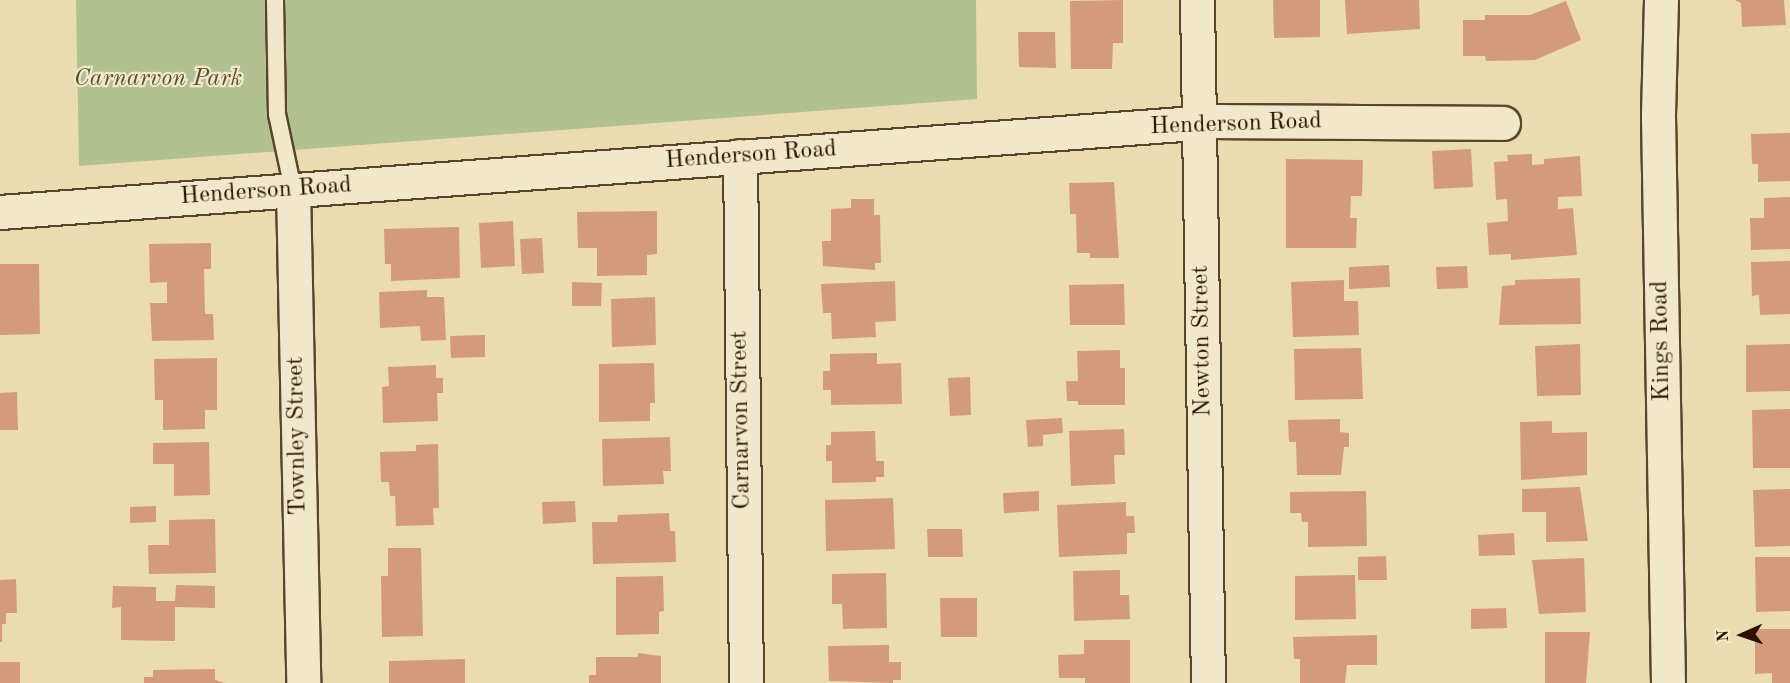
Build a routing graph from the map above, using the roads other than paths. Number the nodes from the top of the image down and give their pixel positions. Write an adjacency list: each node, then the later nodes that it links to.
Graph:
1 (275, 0): 7 (lane)
2 (1197, 0): 4 (street, Newton Street)
3 (1661, 0): 12 (street, Kings Road)
4 (1199, 123): 5 (street, Henderson Road); 6 (street, Henderson Road); 11 (street, Newton Street)
5 (1503, 123)
6 (740, 156): 7 (street, Henderson Road); 10 (street, Carnarvon Street)
7 (293, 189): 8 (street, Henderson Road); 9 (street, Townley Street)
8 (0, 212)
9 (303, 683)
10 (746, 683)
11 (1208, 683)
12 (1668, 683)

